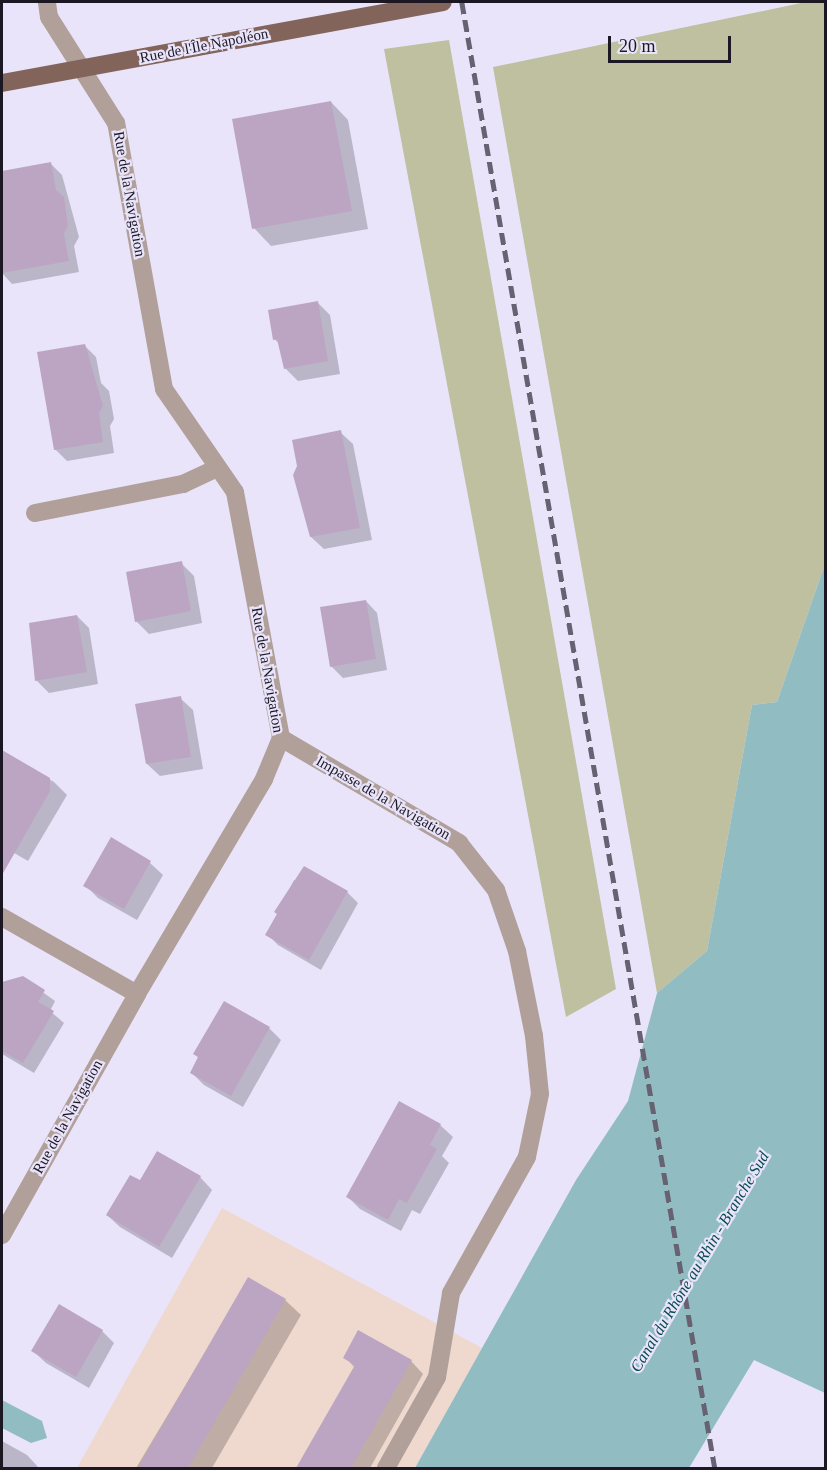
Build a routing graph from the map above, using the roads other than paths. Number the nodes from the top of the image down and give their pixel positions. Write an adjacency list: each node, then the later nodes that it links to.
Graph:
1 (47, 2): 3 (street, Rue de la Navigation)
2 (443, 2): 3 (main road, Rue de l'Île Napoléon)
3 (82, 69): 4 (main road, Rue de l'Île Napoléon); 5 (street, Rue de la Navigation)
4 (2, 83)
5 (218, 468): 6 (street); 7 (street, Rue de la Navigation)
6 (35, 513)
7 (281, 738): 9 (street, Rue de la Navigation); 11 (street, Impasse de la Navigation)
8 (2, 917): 9 (street)
9 (137, 994): 10 (street, Rue de la Navigation)
10 (2, 1235)
11 (386, 1468)

